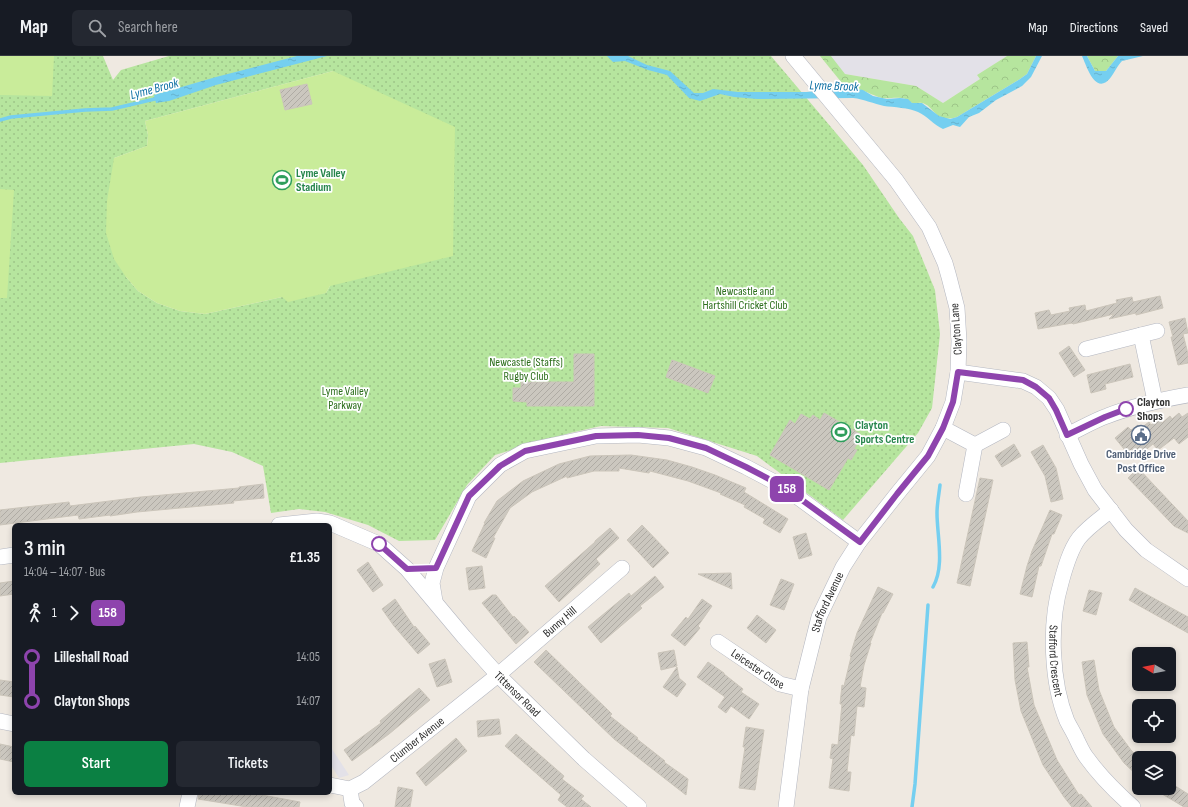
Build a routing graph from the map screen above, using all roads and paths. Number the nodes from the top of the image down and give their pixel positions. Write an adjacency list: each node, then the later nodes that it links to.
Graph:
1 (793, 56): 5 (street, Clayton Lane)
2 (1157, 331): 3 (street)
3 (1141, 335): 4 (street); 7 (street)
4 (1086, 348)
5 (958, 372): 8 (street, Stafford Avenue); 10 (street, Clayton Lane)
6 (1188, 395): 7 (street)
7 (1155, 401): 10 (street)
8 (943, 428): 11 (street); 17 (street, Stafford Avenue)
9 (1003, 430): 11 (street)
10 (1067, 435): 13 (street, Clayton Lane)
11 (975, 445): 12 (street)
12 (966, 494)
13 (1111, 510): 23 (street, Clayton Lane); 37 (street, Stafford Crescent)
14 (298, 523): 15 (street, Tittensor Road)
15 (330, 523)
16 (332, 524): 22 (street, Tittensor Road)
17 (860, 542): 20 (street); 27 (street, Stafford Avenue)
18 (12, 555): 19 (street)
19 (0, 557)
20 (436, 568): 22 (street); 24 (street)
21 (622, 568): 26 (street, Bunny Hill)
22 (407, 569): 24 (street, Tittensor Road)
23 (1188, 579)
24 (435, 602): 26 (street, Tittensor Road)
25 (718, 642): 27 (street, Leicester Close)
26 (498, 675): 31 (street, Clumber Avenue); 35 (street, Tittensor Road)
27 (801, 689): 36 (street, Stafford Avenue)
28 (0, 721): 29 (street)
29 (12, 724)
30 (332, 785): 31 (street)
31 (350, 789): 34 (street)
32 (190, 795): 33 (street)
33 (187, 807)
34 (356, 807)
35 (639, 807)
36 (786, 807)
37 (1133, 807)

